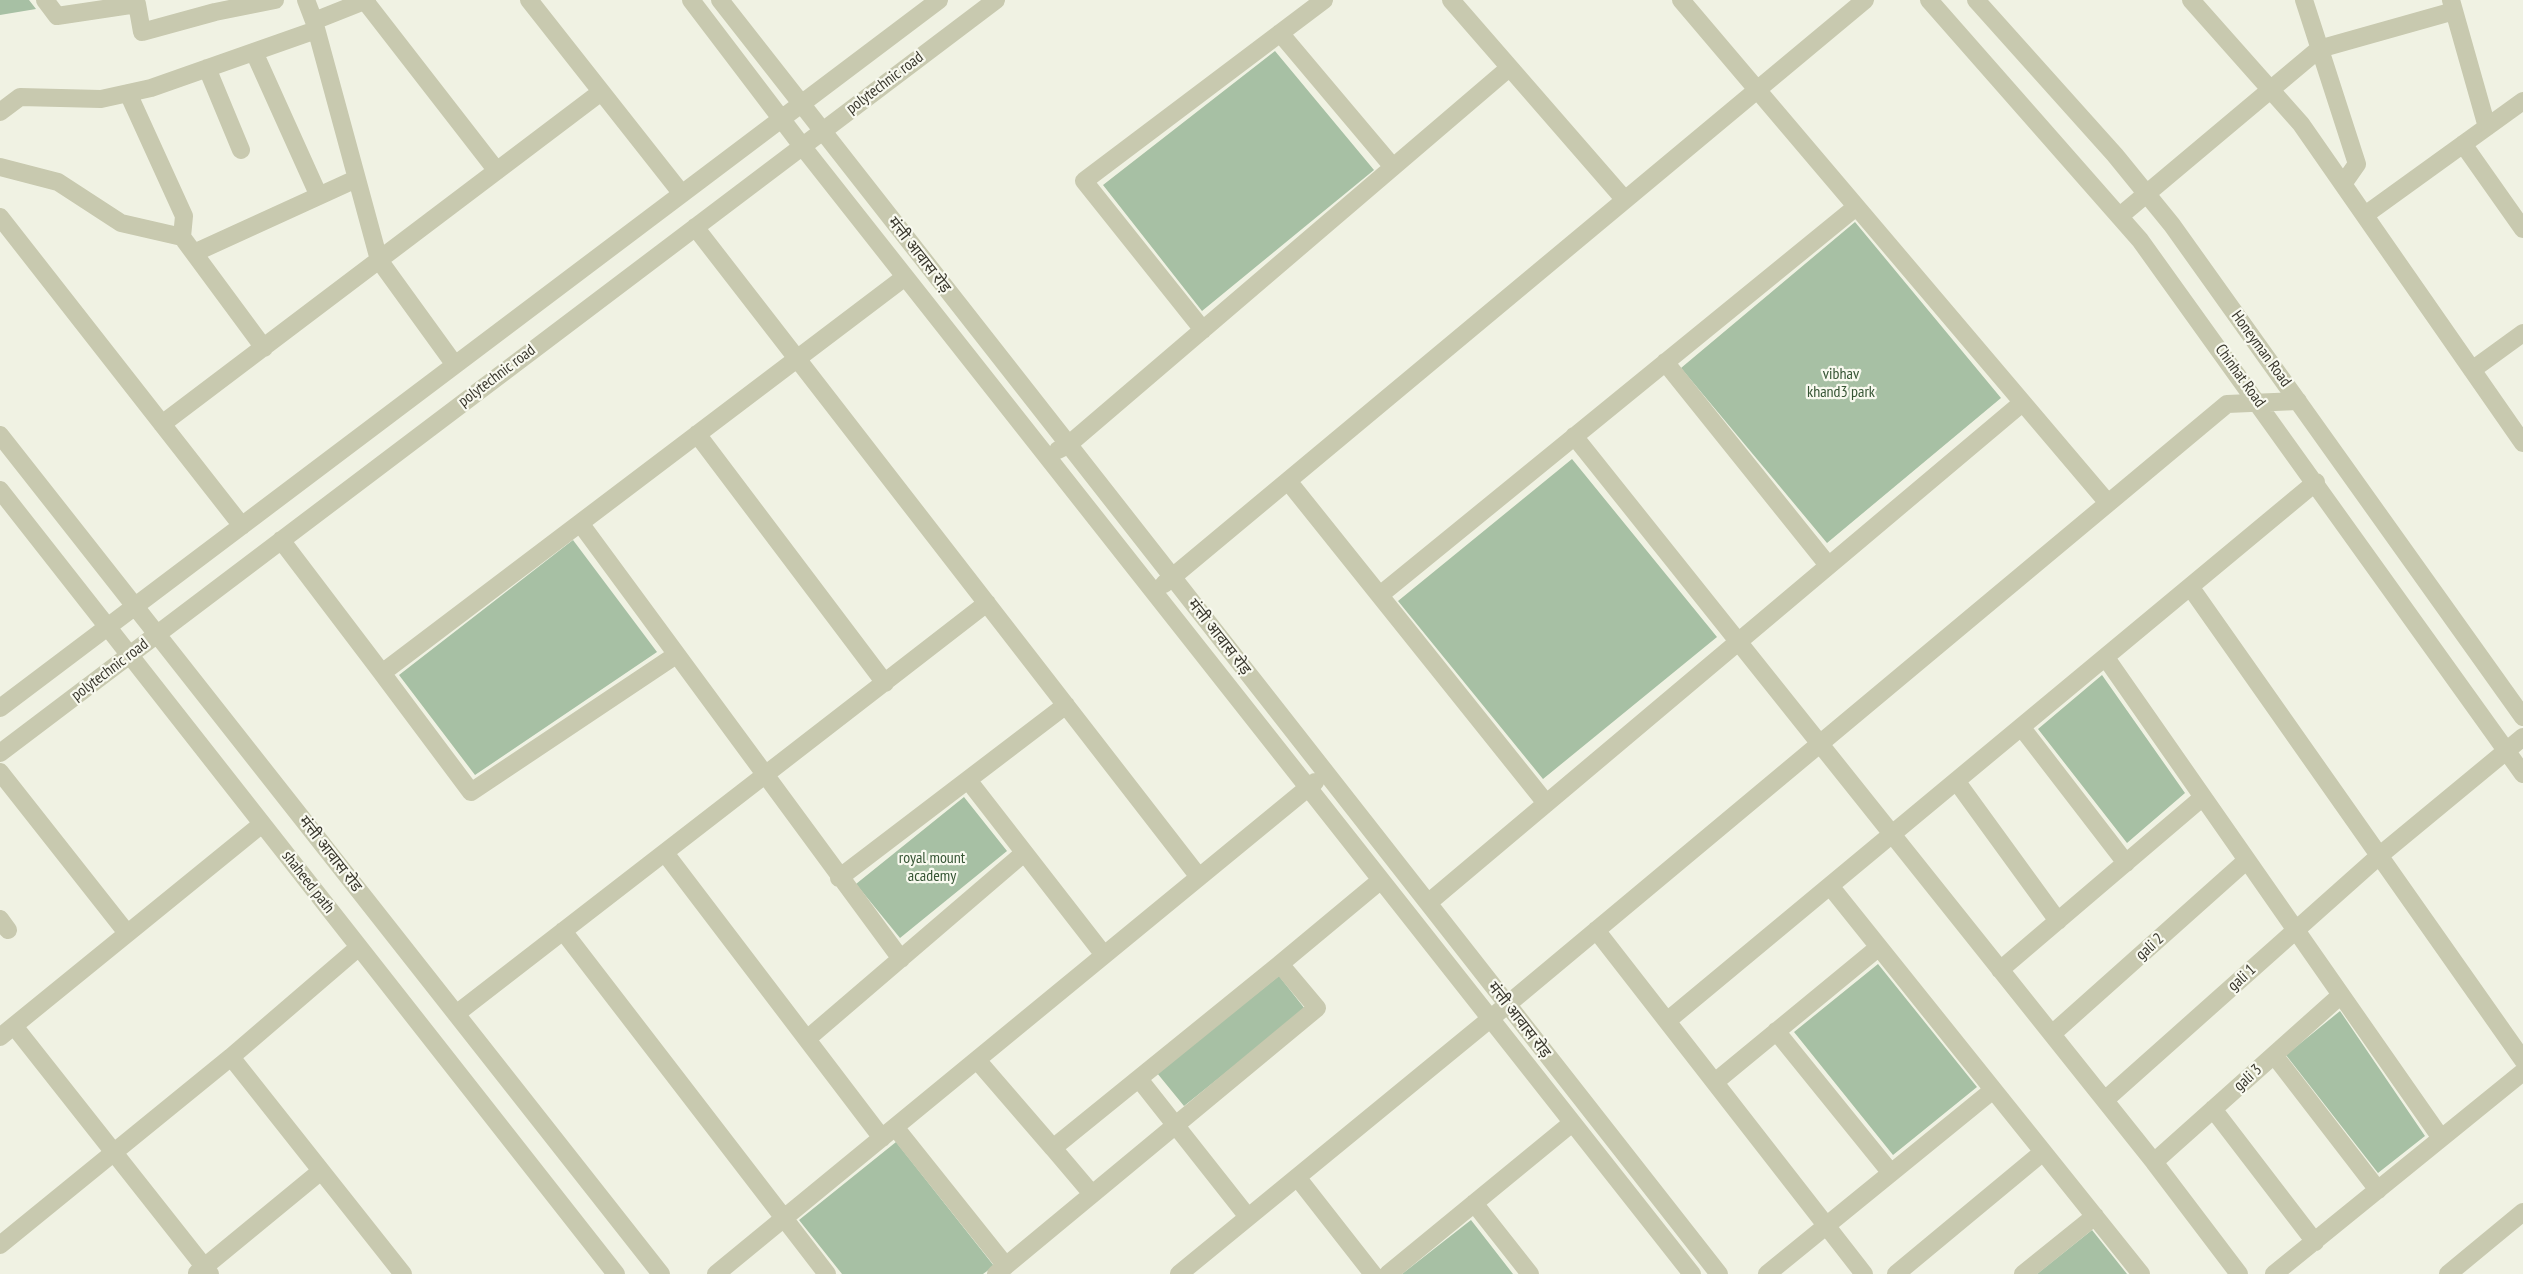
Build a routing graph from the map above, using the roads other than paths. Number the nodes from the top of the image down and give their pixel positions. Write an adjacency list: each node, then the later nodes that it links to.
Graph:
1 (45, 0): 19 (street)
2 (275, 0): 19 (street)
3 (306, 0): 20 (street)
4 (529, 0): 28 (street)
5 (691, 0): 33 (street)
6 (720, 0): 31 (street, मंत्ती आवास रोड़)
7 (939, 0): 31 (street)
8 (996, 0): 35 (street, polytechnic road)
9 (1324, 0): 21 (street)
10 (1451, 0): 25 (street)
11 (1681, 0): 26 (street)
12 (1865, 0): 26 (street)
13 (1929, 0): 50 (street, Chinhat Road)
14 (1976, 0): 46 (street, Honeyman Road)
15 (2192, 0): 27 (street)
16 (2304, 0): 22 (street)
17 (366, 1): 20 (street); 41 (street)
18 (2452, 5): 22 (street); 34 (street)
19 (210, 6)
20 (315, 26): 23 (street); 42 (street)
21 (1280, 33): 40 (street); 58 (street)
22 (2319, 49): 27 (street); 43 (street)
23 (254, 52): 24 (street); 44 (street)
24 (207, 68): 29 (street); 38 (street)
25 (1509, 68): 40 (street); 47 (street)
26 (1758, 90): 47 (street); 48 (street)
27 (2271, 90): 43 (street); 46 (street)
28 (601, 92): 41 (street); 45 (street)
29 (128, 93): 32 (street); 54 (street)
30 (2523, 101): 34 (street)
31 (802, 104): 33 (street); 35 (street, मंत्ती आवास रोड़)
32 (3, 106)
33 (781, 119): 37 (street); 45 (street)
34 (2487, 127): 36 (street)
35 (822, 131): 37 (street, polytechnic road); 73 (street, मंत्ती आवास रोड़)
36 (2463, 144): 49 (street); 53 (street)
37 (802, 146): 52 (street, polytechnic road); 57 (street)
38 (241, 150)
39 (0, 167): 54 (street)
40 (1393, 167): 58 (street)
41 (497, 171): 56 (street)
42 (356, 178): 44 (street); 56 (street)
43 (2343, 184): 49 (street)
44 (318, 194): 55 (street)
45 (682, 194): 63 (street)
46 (2147, 194): 50 (street); 66 (street, Honeyman Road)
47 (1625, 200): 75 (street)
48 (1856, 207): 62 (street); 67 (street)
49 (2365, 215): 64 (street)
50 (2120, 216): 65 (street, Chinhat Road)
51 (0, 217): 68 (street)
52 (695, 227): 61 (street); 81 (street, polytechnic road)
53 (2523, 229)
54 (182, 237): 55 (street)
55 (194, 253): 60 (street)
56 (379, 260): 60 (street); 63 (street)
57 (905, 277): 61 (street); 74 (street)
58 (1203, 330): 73 (street)
59 (2523, 333): 64 (street)
60 (264, 348): 68 (street)
61 (797, 359): 69 (street); 87 (street)
62 (1665, 362): 71 (street); 82 (street)
63 (455, 365): 80 (street)
64 (2472, 370): 72 (street)
65 (2258, 401): 66 (street); 76 (street, Chinhat Road); 78 (street)
66 (2298, 401): 99 (street, Honeyman Road)
67 (2022, 402): 78 (street); 82 (street)
68 (162, 424): 80 (street)
69 (697, 434): 79 (street); 96 (street)
70 (0, 435): 88 (street, मंत्ती आवास रोड)
71 (1574, 436): 86 (street); 91 (street)
72 (2523, 443)
73 (1068, 445): 74 (street); 83 (street, मंत्ती आवास रोड़)
74 (1046, 456): 85 (street)
75 (1288, 481): 83 (street); 86 (street)
76 (2316, 482): 84 (street); 103 (street, Chinhat Road)
77 (3, 499): 89 (street, shaheed path)
78 (2108, 504): 102 (street)
79 (580, 523): 93 (street); 95 (street)
80 (242, 526): 88 (street)
81 (281, 540): 90 (street, polytechnic road); 95 (street)
82 (1828, 565): 91 (street)
83 (1172, 577): 85 (street); 106 (street, मंत्ती आवास रोड़)
84 (2191, 588): 94 (street); 118 (street)
85 (1154, 592): 111 (street)
86 (1380, 595): 113 (street)
87 (987, 603): 96 (street); 97 (street)
88 (135, 606): 89 (street); 90 (street, मंत्ती आवास रोड)
89 (107, 627): 92 (street, shaheed path); 98 (street)
90 (157, 634): 92 (street, polytechnic road); 139 (street, मंत्ती आवास रोड)
91 (1738, 642): 102 (street); 113 (street)
92 (129, 655): 104 (street, polytechnic road); 114 (street, shaheed path)
93 (676, 655): 95 (street); 108 (street)
94 (2106, 658): 100 (street); 112 (street)
95 (382, 673)
96 (885, 683): 108 (street)
97 (1066, 705): 109 (street); 121 (street)
98 (0, 708)
99 (2523, 717)
100 (2022, 728): 110 (street); 120 (street)
101 (2523, 737): 103 (street, gali 1)
102 (1820, 744): 115 (street); 127 (street)
103 (2506, 749): 107 (street, Chinhat Road); 118 (street, gali 1)
104 (0, 753)
105 (0, 772): 130 (street)
106 (1326, 773): 111 (street); 125 (street, मंत्ती आवास रोड़)
107 (2523, 774)
108 (765, 775): 116 (street); 122 (street)
109 (968, 780): 117 (street); 122 (street)
110 (1957, 782): 115 (street); 126 (street)
111 (1308, 788): 121 (street); 123 (street)
112 (2203, 797): 119 (street); 120 (street)
113 (1546, 803): 125 (street)
114 (262, 824): 130 (street); 131 (street, shaheed path)
115 (1893, 835): 124 (street); 136 (street)
116 (664, 853): 129 (street); 145 (street)
117 (1024, 853): 133 (street); 134 (street)
118 (2379, 856): 128 (street, gali 1); 149 (street)
119 (2247, 860): 128 (street); 144 (street, gali 2)
120 (2126, 863): 126 (street)
121 (1199, 877): 133 (street)
122 (839, 878): 134 (street)
123 (1381, 880): 135 (street); 140 (street)
124 (1830, 886): 132 (street); 141 (street)
125 (1428, 903): 138 (street, मंत्ती आवास रोड़)
126 (2058, 921): 136 (street)
127 (1596, 930): 138 (street); 141 (street)
128 (2296, 930): 137 (street); 154 (street, gali 1)
129 (563, 931): 139 (street); 172 (street)
130 (128, 933): 143 (street)
131 (359, 947): 147 (street); 180 (street, shaheed path)
132 (1879, 947): 142 (street); 153 (street)
133 (1104, 955): 148 (street)
134 (901, 958): 145 (street)
135 (1280, 964): 151 (street); 157 (street)
136 (2000, 970): 144 (street)
137 (2341, 995): 146 (street, gali 3); 159 (street)
138 (1507, 1004): 140 (street); 189 (street, मंत्ती आवास रोड़)
139 (456, 1014): 181 (street, मंत्ती आवास रोड)
140 (1490, 1019): 156 (street); 166 (street)
141 (1667, 1021): 152 (street)
142 (1776, 1031): 152 (street); 165 (street)
143 (7, 1032): 162 (street)
144 (2052, 1034): 154 (street)
145 (807, 1039): 158 (street)
146 (2274, 1055): 155 (street, gali 3); 167 (street)
147 (231, 1057): 162 (street); 164 (street)
148 (977, 1060): 158 (street); 160 (street)
149 (2523, 1060)
150 (2523, 1072): 159 (street)
151 (1139, 1079): 157 (street); 160 (street)
152 (1714, 1082): 174 (street)
153 (1993, 1090): 161 (street); 165 (street)
154 (2105, 1100): 163 (street)
155 (2213, 1109): 163 (street, gali 3); 175 (street)
156 (1572, 1123): 169 (street); 188 (street)
157 (1175, 1125): 168 (street); 173 (street)
158 (889, 1132): 172 (street); 177 (street)
159 (2441, 1138): 167 (street)
160 (1053, 1148): 168 (street)
161 (2043, 1152): 171 (street); 192 (street)
162 (113, 1154): 176 (street); 178 (street)
163 (2154, 1162): 195 (street)
164 (321, 1171): 178 (street); 179 (street)
165 (1891, 1173): 174 (street)
166 (1297, 1177): 173 (street); 185 (street)
167 (2378, 1190): 175 (street)
168 (1092, 1194): 177 (street)
169 (1474, 1203): 186 (street); 187 (street)
170 (2523, 1212): 197 (street)
171 (2095, 1216): 193 (street); 194 (street)
172 (784, 1218): 182 (street); 183 (street)
173 (1248, 1218): 184 (street)
174 (1826, 1226): 190 (street); 191 (street)
175 (2315, 1242): 196 (street)
176 (0, 1245)
177 (1001, 1270)
178 (203, 1272)
179 (404, 1274)
180 (616, 1274)
181 (661, 1274)
182 (716, 1274)
183 (827, 1274)
184 (1179, 1274)
185 (1373, 1274)
186 (1388, 1274)
187 (1530, 1274)
188 (1692, 1274)
189 (1719, 1274)
190 (1767, 1274)
191 (1864, 1274)
192 (1896, 1274)
193 (2022, 1274)
194 (2141, 1274)
195 (2239, 1274)
196 (2274, 1274)
197 (2448, 1274)

